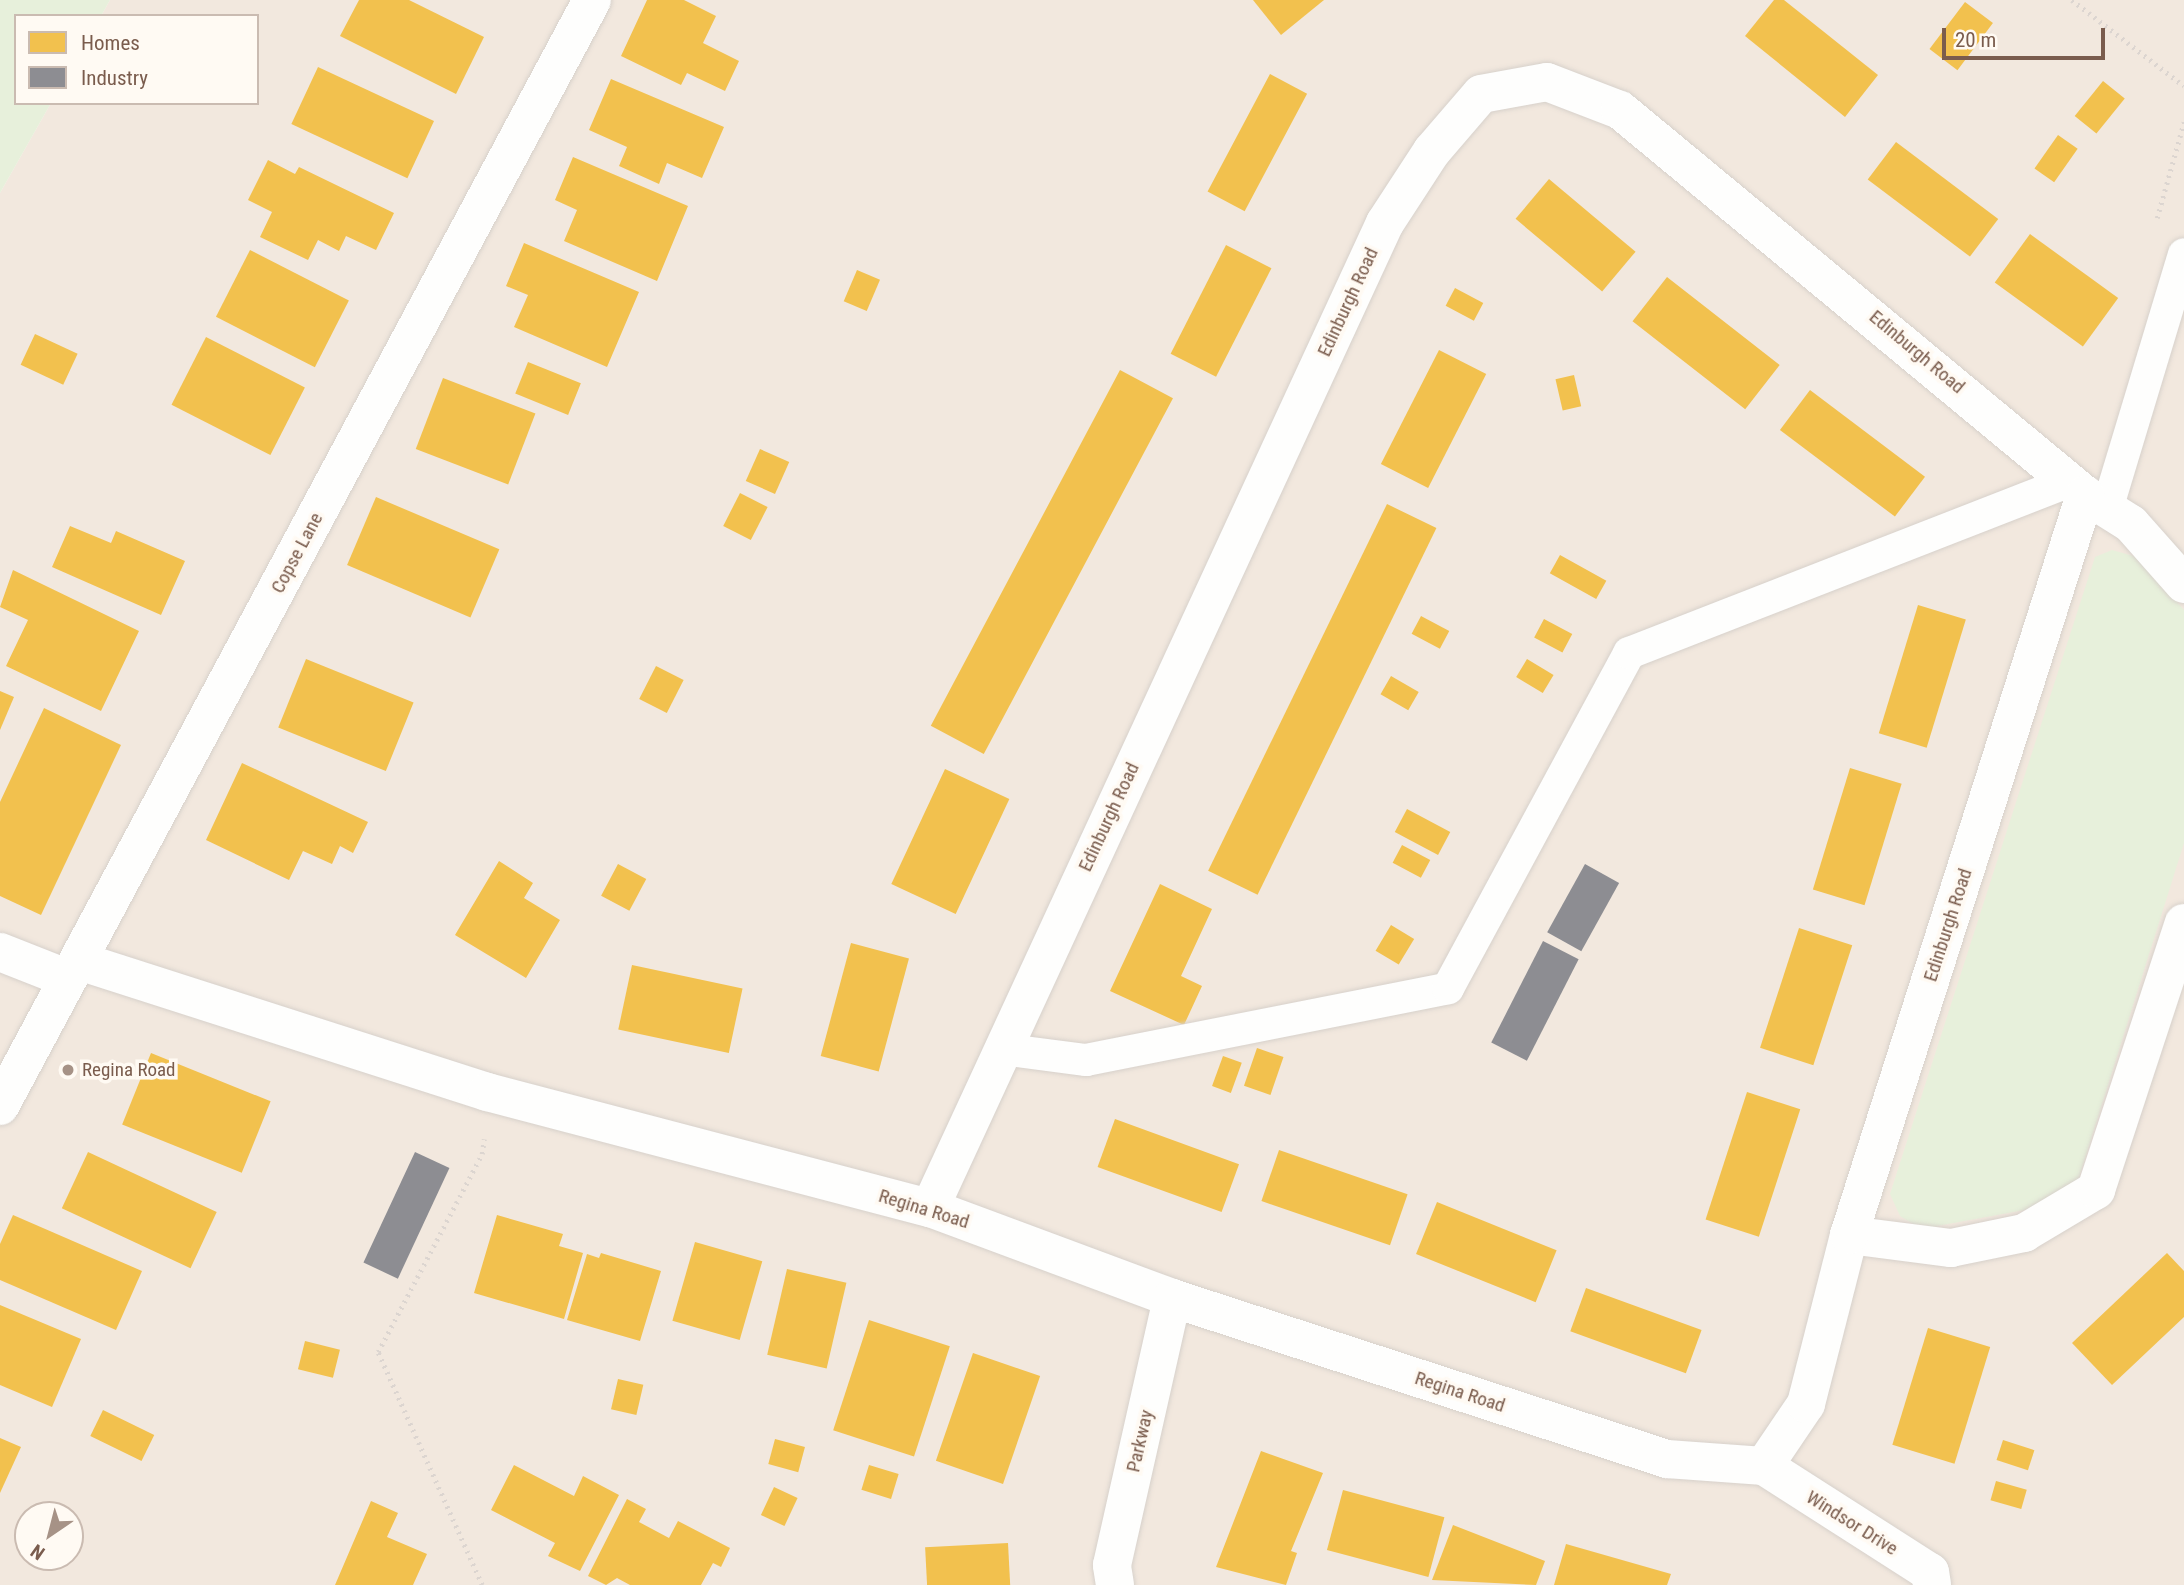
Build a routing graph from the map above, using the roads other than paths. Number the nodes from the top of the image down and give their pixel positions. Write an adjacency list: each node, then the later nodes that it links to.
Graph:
1 (592, 0): 7 (street, Copse Lane)
2 (2184, 254): 3 (lane)
3 (2087, 495): 4 (street, Edinburgh Road); 8 (lane); 8 (street, Edinburgh Road); 11 (street, Edinburgh Road)
4 (2184, 584)
5 (2184, 923): 11 (street)
6 (0, 952): 7 (street, Regina Road)
7 (72, 970): 9 (street, Copse Lane); 10 (street, Regina Road)
8 (1001, 1049): 10 (street, Edinburgh Road)
9 (0, 1106)
10 (930, 1208): 12 (street, Regina Road)
11 (1849, 1235): 13 (street, Edinburgh Road)
12 (1172, 1298): 13 (street, Regina Road); 14 (street, Parkway)
13 (1764, 1466): 15 (street, Windsor Drive)
14 (1115, 1585)
15 (1932, 1585)

